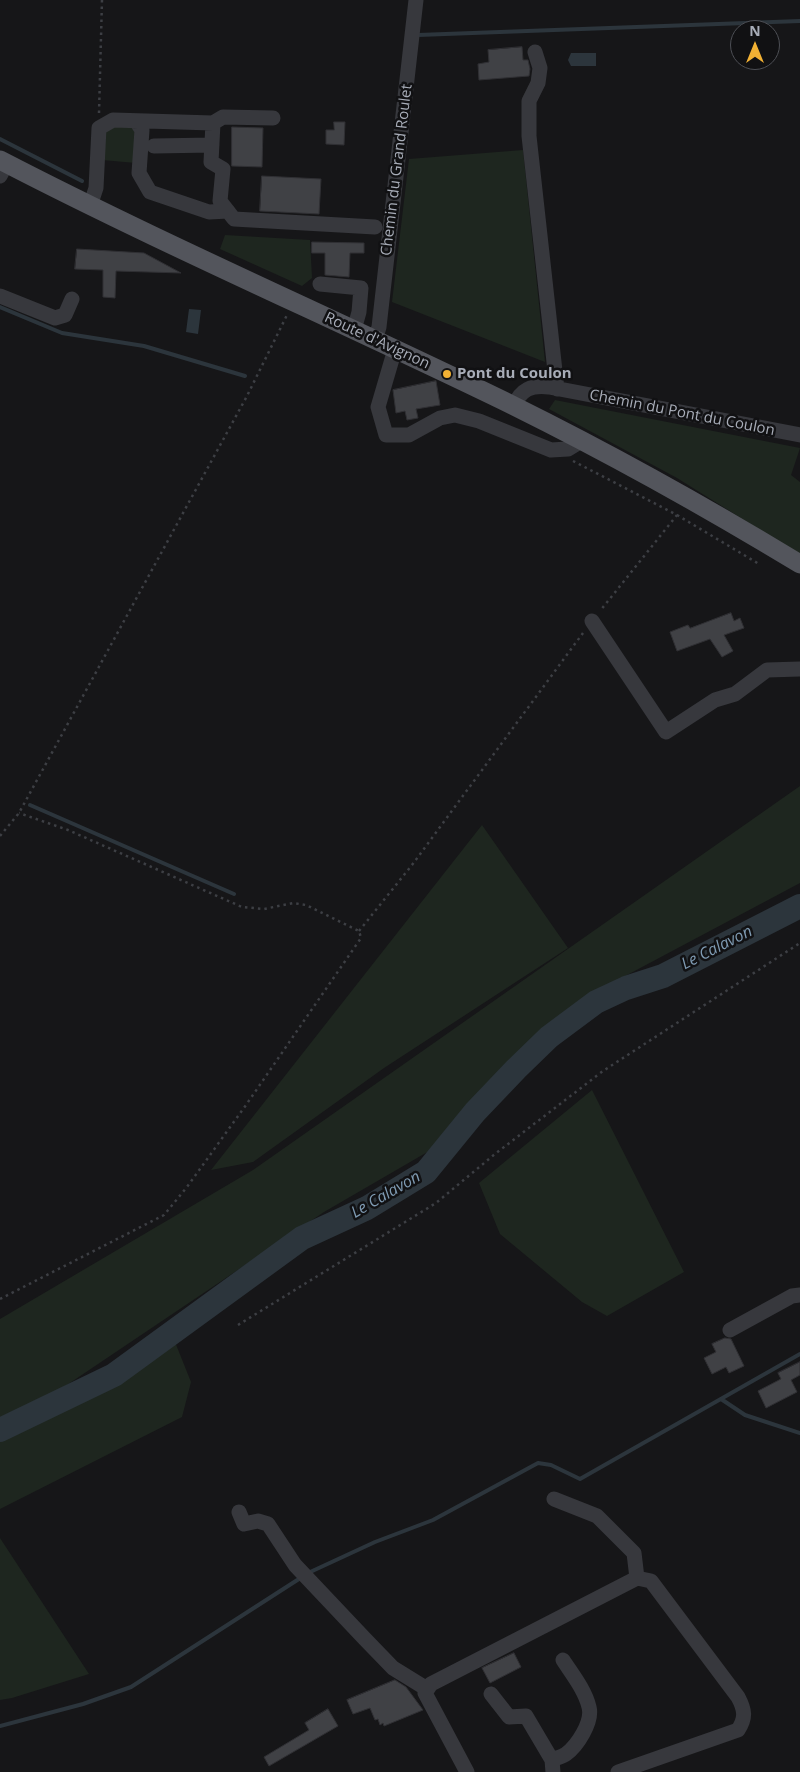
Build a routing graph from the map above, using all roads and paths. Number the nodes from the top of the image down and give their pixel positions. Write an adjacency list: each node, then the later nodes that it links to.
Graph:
1 (102, 0): 7 (path)
2 (416, 0): 19 (street, Chemin du Grand Roulet)
3 (535, 52): 21 (street)
4 (274, 118): 6 (street)
5 (136, 121): 6 (street); 7 (street); 12 (street)
6 (213, 123): 8 (street)
7 (98, 128): 11 (street)
8 (212, 145): 9 (street); 12 (street)
9 (154, 146)
10 (2, 166): 11 (main road, Route d'Avignon)
11 (90, 206): 17 (main road, Route d'Avignon)
12 (228, 211): 13 (street)
13 (375, 227)
14 (320, 284): 18 (street)
15 (0, 296): 16 (street)
16 (72, 300)
17 (293, 302): 18 (main road, Route d'Avignon); 31 (path)
18 (354, 330): 19 (main road, Route d'Avignon)
19 (375, 340): 20 (main road, Route d'Avignon)
20 (395, 349): 22 (main road, Route d'Avignon); 25 (street)
21 (557, 389): 22 (street, Chemin du Pont du Coulon); 23 (street, Chemin du Pont du Coulon)
22 (514, 406): 24 (main road, Route d'Avignon)
23 (800, 435)
24 (581, 440): 25 (street); 28 (main road, Route d'Avignon)
25 (550, 450): 26 (path)
26 (677, 515): 27 (path); 29 (path)
27 (759, 564)
28 (800, 564)
29 (592, 621): 30 (street); 33 (path)
30 (800, 669)
31 (19, 813): 32 (path); 33 (path)
32 (0, 836)
33 (359, 931): 36 (path)
34 (800, 943): 37 (path)
35 (800, 1295): 38 (street)
36 (0, 1299)
37 (238, 1325)
38 (730, 1330)
39 (554, 1499): 41 (street)
40 (239, 1512): 43 (street)
41 (637, 1578): 43 (street); 47 (street)
42 (563, 1660): 45 (street)
43 (427, 1689): 46 (street)
44 (491, 1694): 45 (street)
45 (552, 1766)
46 (467, 1772)
47 (618, 1772)

